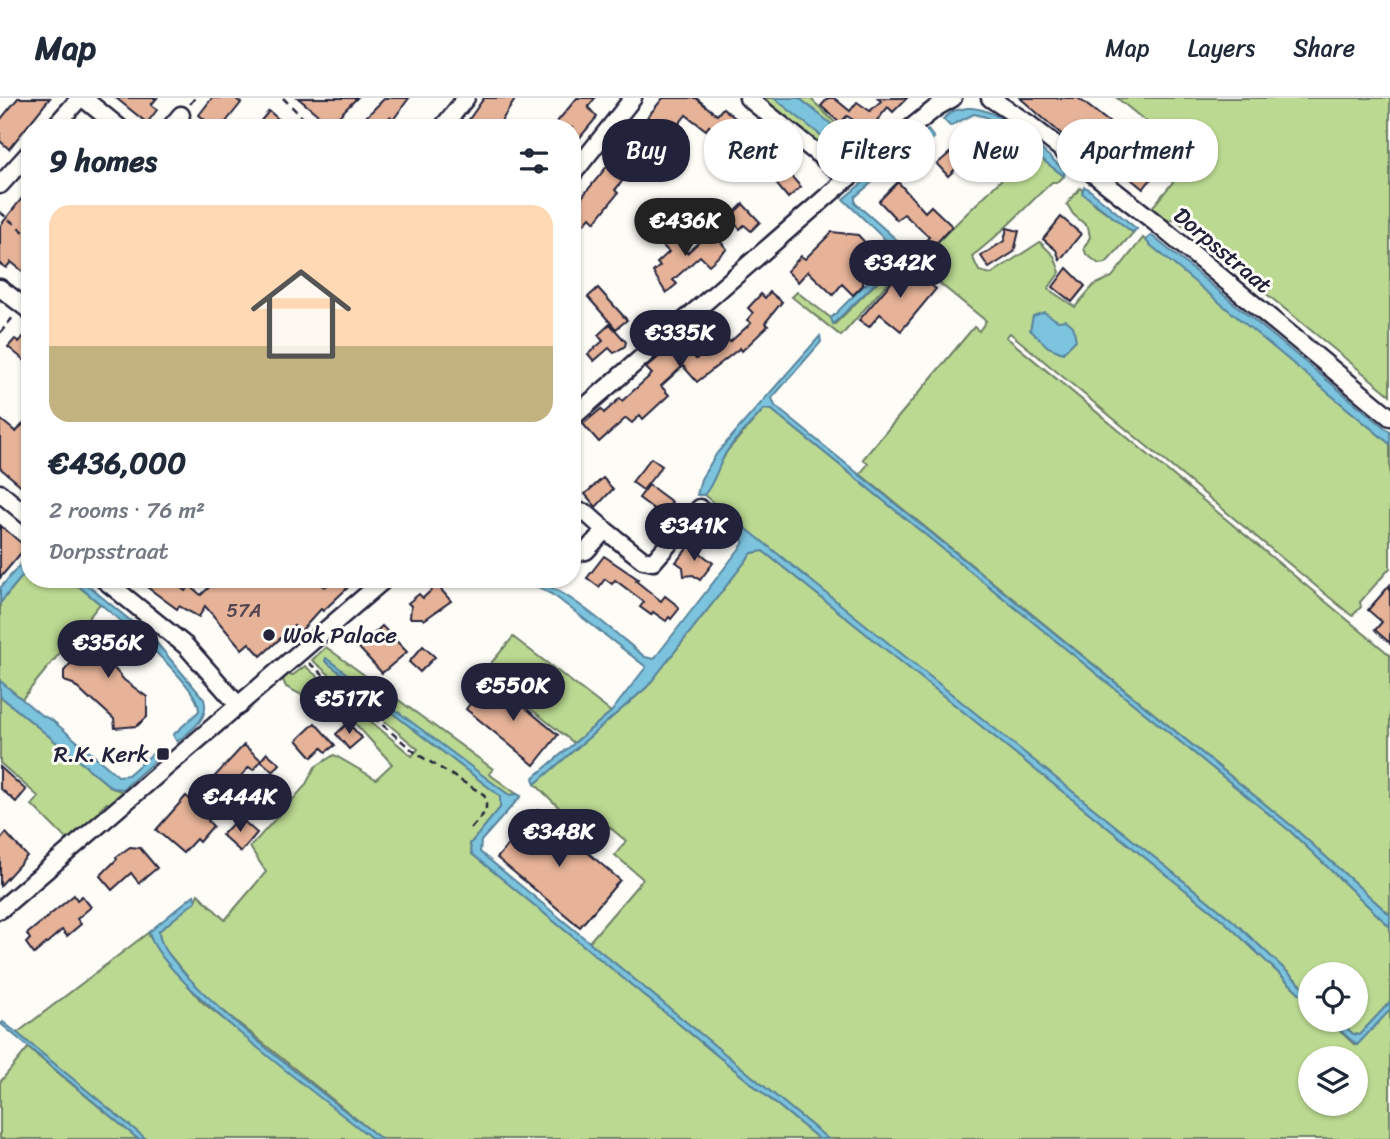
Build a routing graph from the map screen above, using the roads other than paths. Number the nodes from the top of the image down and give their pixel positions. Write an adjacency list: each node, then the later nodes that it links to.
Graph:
1 (82, 98): 7 (street); 8 (street)
2 (466, 98): 9 (street)
3 (633, 98): 13 (street)
4 (748, 98): 11 (street)
5 (953, 98): 10 (street)
6 (990, 98): 19 (street, Dorpsstraat)
7 (62, 119)
8 (109, 119)
9 (449, 119)
10 (922, 119)
11 (817, 153)
12 (21, 159): 14 (street)
13 (581, 164)
14 (4, 173)
15 (843, 182): 18 (street)
16 (0, 288): 17 (street)
17 (21, 304)
18 (581, 410)
19 (1390, 417)
20 (0, 493): 22 (street)
21 (700, 508): 24 (street)
22 (21, 510)
23 (581, 512): 24 (street)
24 (606, 530): 25 (street)
25 (581, 552)
26 (114, 588): 28 (street)
27 (375, 588): 28 (street)
28 (239, 706): 29 (street)
29 (0, 910)

